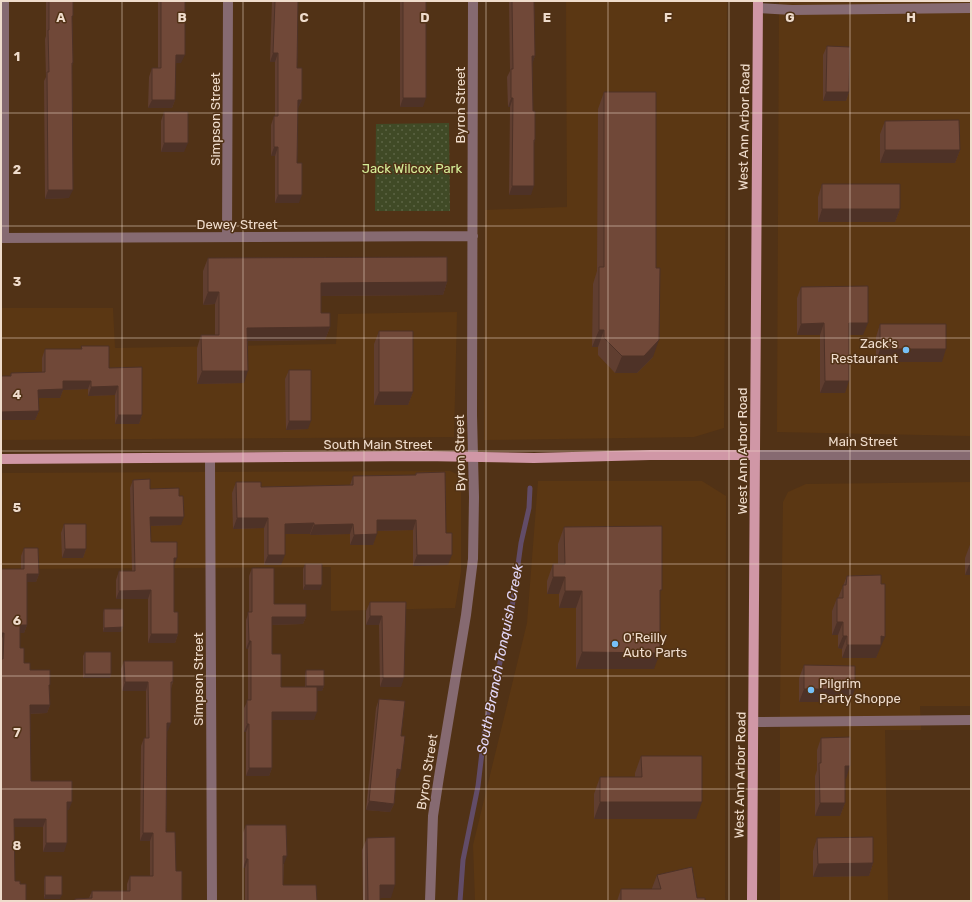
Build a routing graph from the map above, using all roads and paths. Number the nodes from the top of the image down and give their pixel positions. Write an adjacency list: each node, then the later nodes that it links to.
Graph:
1 (4, 1): 6 (street)
2 (228, 1): 8 (street, Simpson Street)
3 (473, 1): 7 (street, Byron Street)
4 (758, 4): 5 (street); 10 (main road, West Ann Arbor Road)
5 (971, 8)
6 (3, 20): 9 (street)
7 (473, 236): 8 (street, Dewey Street); 12 (street, Byron Street)
8 (227, 237): 9 (street, Dewey Street)
9 (2, 238)
10 (754, 455): 11 (street, Main Street); 12 (main road, South Main Street); 16 (main road, West Ann Arbor Road)
11 (971, 455)
12 (473, 457): 13 (main road, South Main Street); 18 (street, Byron Street)
13 (210, 458): 14 (main road, South Main Street); 17 (street, Simpson Street)
14 (1, 459)
15 (971, 720): 16 (street)
16 (754, 722): 19 (main road, West Ann Arbor Road)
17 (212, 901)
18 (430, 901)
19 (752, 901)

